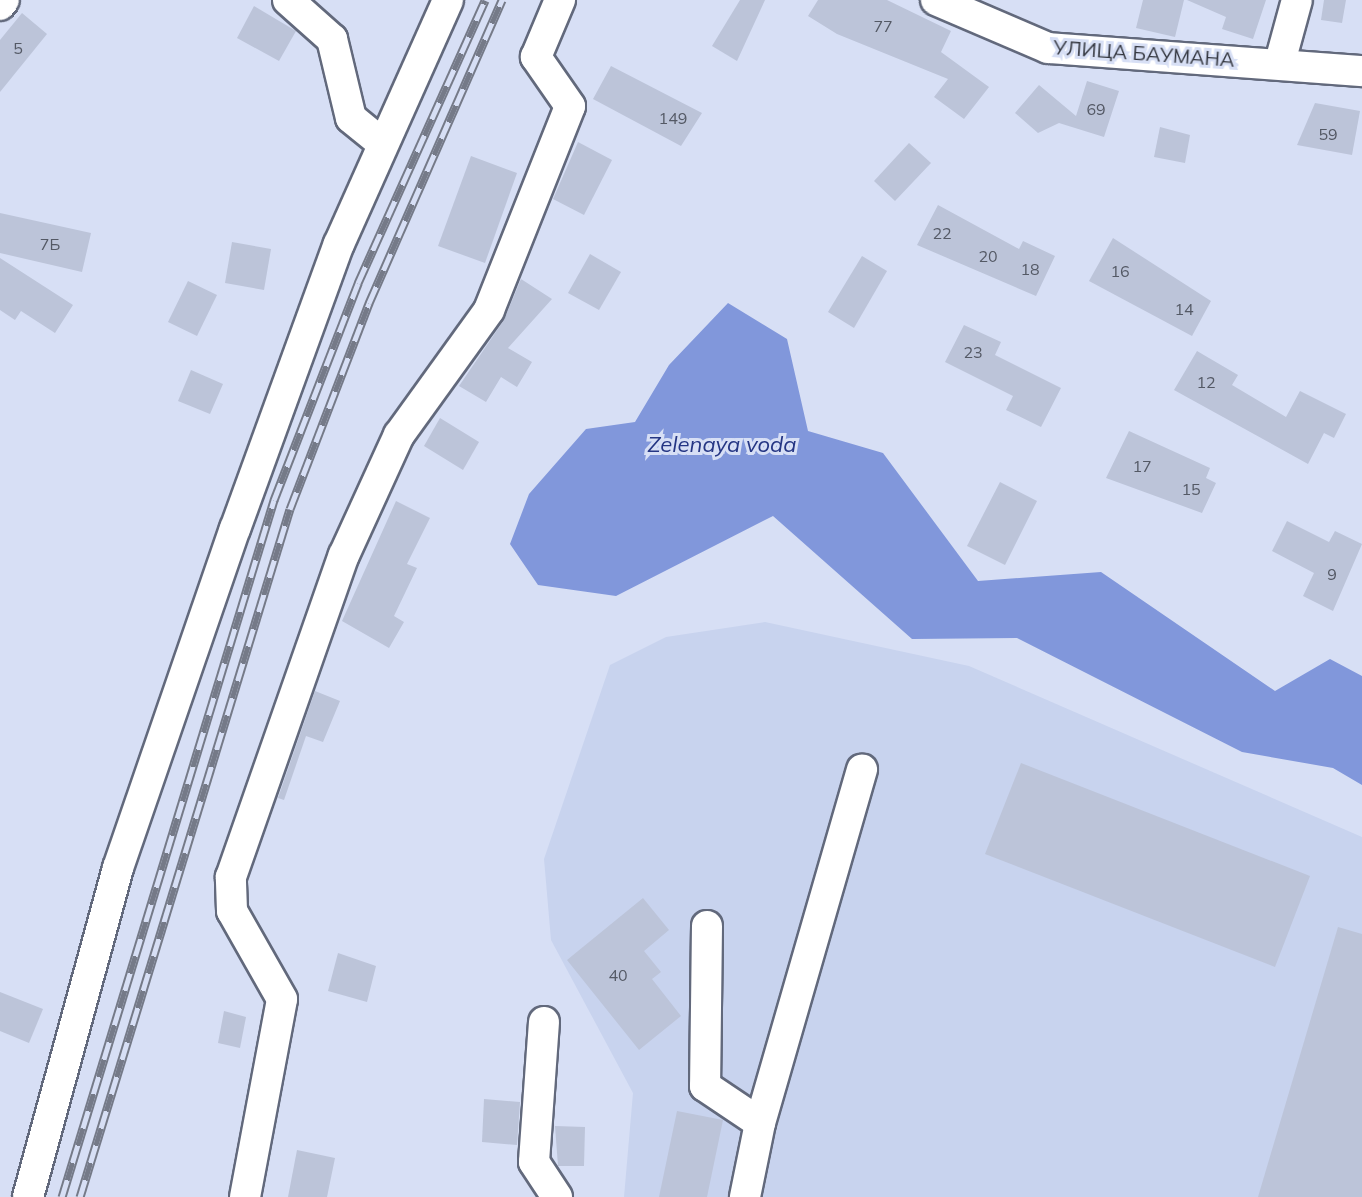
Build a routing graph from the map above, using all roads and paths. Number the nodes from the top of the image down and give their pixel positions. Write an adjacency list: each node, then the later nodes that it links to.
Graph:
1 (4, 0): 7 (street)
2 (288, 0): 10 (street)
3 (448, 0): 10 (street)
4 (560, 0): 16 (street)
5 (936, 0): 8 (street, УЛИЦА БАУМАНА)
6 (1297, 0): 8 (street)
7 (0, 5)
8 (1280, 62): 9 (street, УЛИЦА БАУМАНА)
9 (1362, 71)
10 (383, 144): 15 (street)
11 (862, 769): 14 (street)
12 (707, 926): 14 (street)
13 (544, 1022): 17 (street)
14 (760, 1123): 18 (street)
15 (28, 1197)
16 (245, 1197)
17 (557, 1197)
18 (745, 1197)

